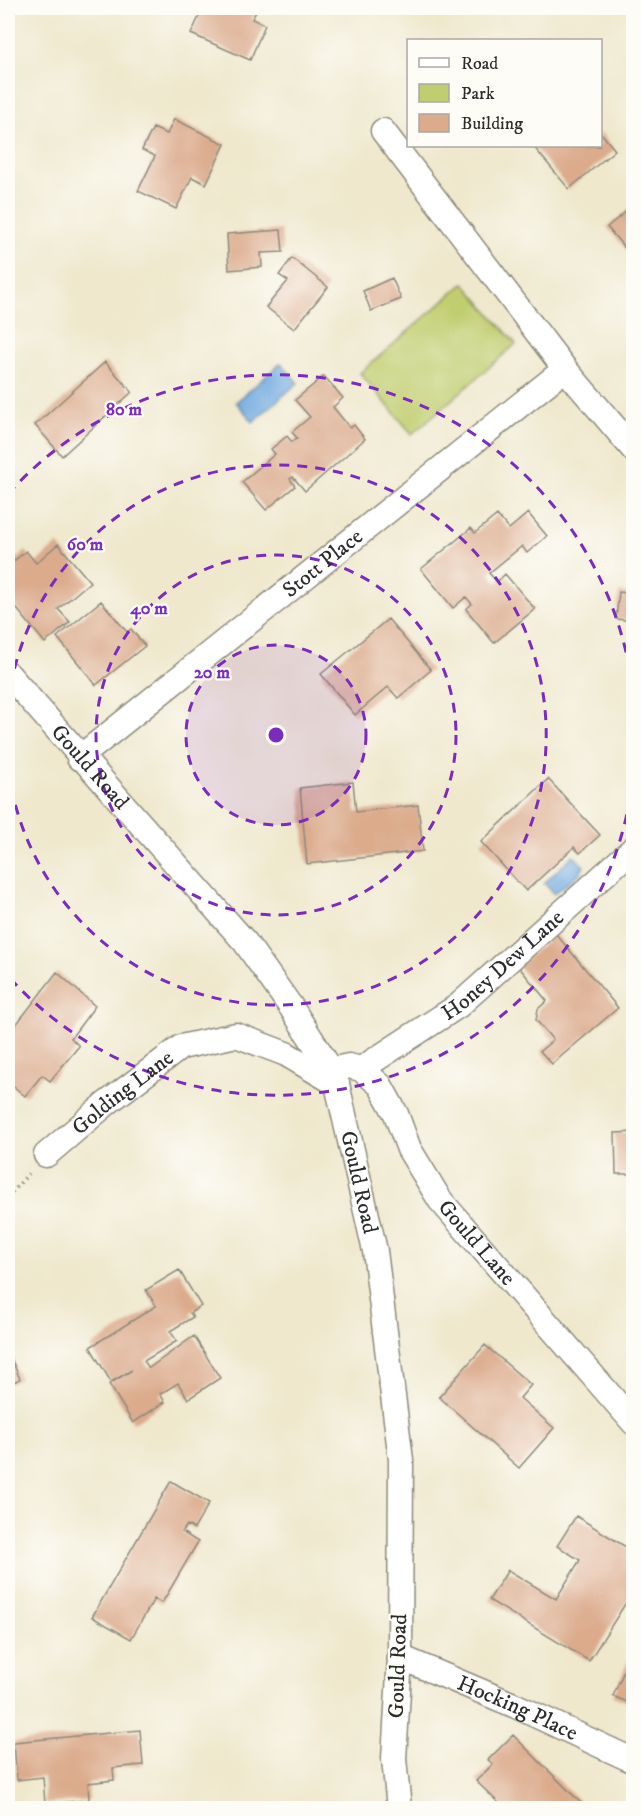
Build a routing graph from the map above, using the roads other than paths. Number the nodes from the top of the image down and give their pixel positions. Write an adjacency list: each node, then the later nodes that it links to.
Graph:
1 (383, 131): 2 (street)
2 (565, 369): 3 (street); 5 (street, Stott Place)
3 (633, 450)
4 (8, 674): 5 (street, Gould Road)
5 (80, 758): 8 (street, Gould Road)
6 (633, 848): 7 (street, Honey Dew Lane)
7 (361, 1069): 8 (street); 10 (street, Gould Lane)
8 (334, 1077): 9 (street, Golding Lane); 11 (street, Gould Road)
9 (46, 1155)
10 (633, 1424)
11 (400, 1657): 12 (street, Hocking Place); 13 (street, Gould Road)
12 (633, 1761)
13 (399, 1809)

